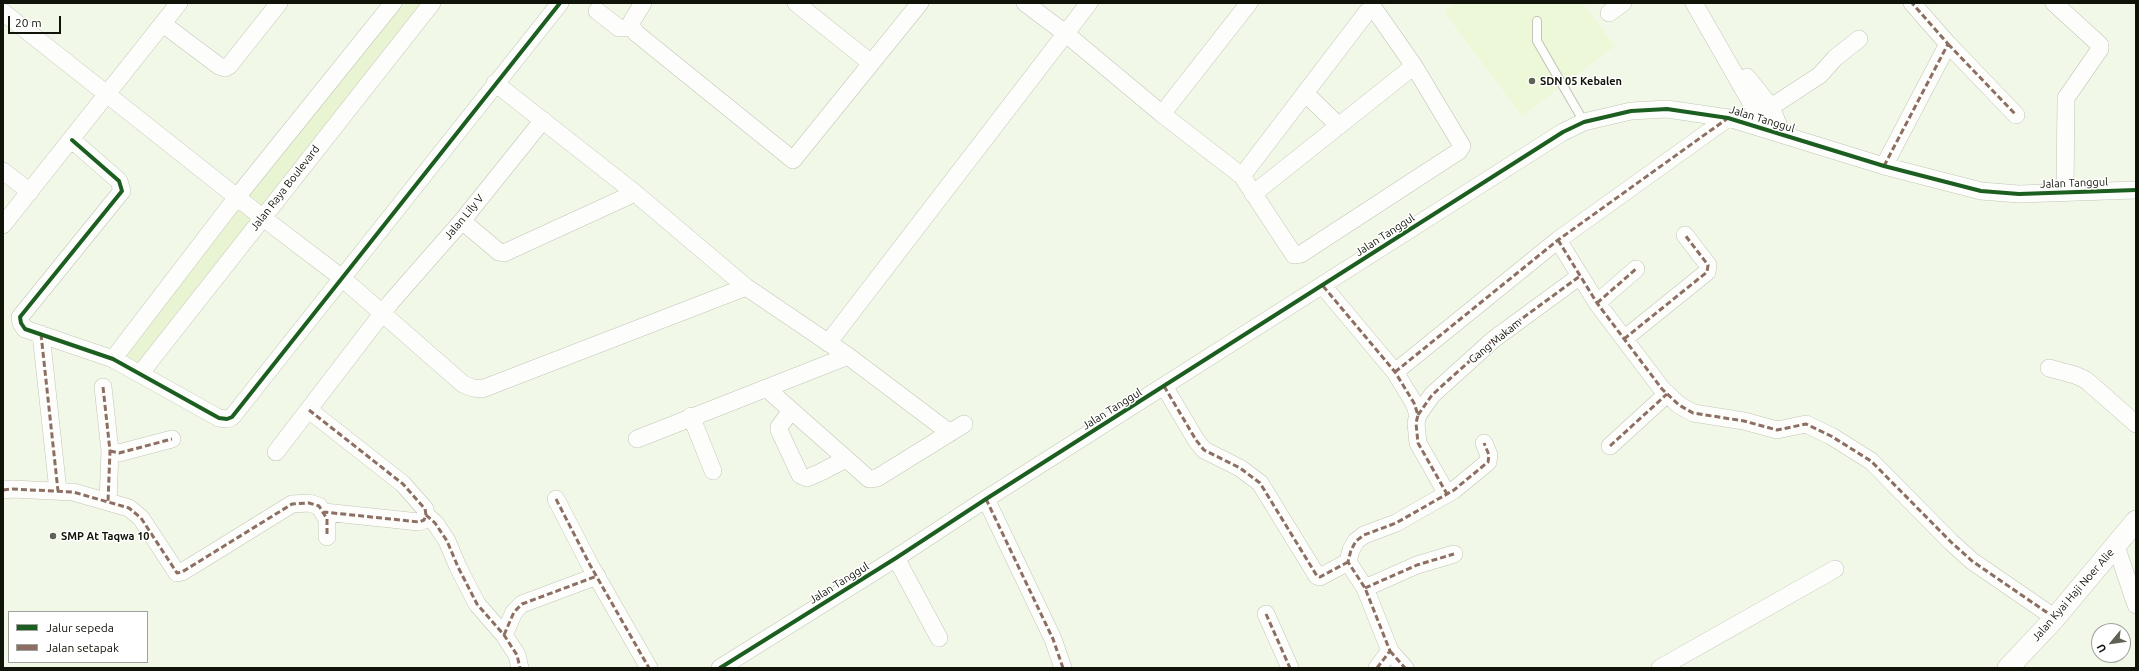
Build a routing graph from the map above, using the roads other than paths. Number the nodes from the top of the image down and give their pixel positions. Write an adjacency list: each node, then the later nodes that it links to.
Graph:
1 (179, 3): 20 (street)
2 (279, 3): 20 (street)
3 (393, 3): 48 (street)
4 (432, 3): 49 (street, Jalan Raya Boulevard)
5 (560, 3): 28 (street)
6 (643, 3): 21 (street)
7 (796, 3): 25 (street)
8 (920, 3): 25 (street)
9 (1025, 3): 22 (street)
10 (1089, 3): 22 (street)
11 (1249, 3): 32 (street)
12 (1623, 3): 18 (street)
13 (1694, 3): 26 (street)
14 (1912, 3): 24 (street)
15 (2054, 3): 45 (street)
16 (3, 12): 30 (street)
17 (598, 12): 21 (street)
18 (1609, 13)
19 (1537, 21): 36 (lane)
20 (163, 24): 30 (street)
21 (632, 27): 25 (street)
22 (1065, 33): 32 (street); 63 (street)
23 (1859, 38): 31 (street)
24 (1948, 44): 33 (street); 40 (street)
25 (871, 63)
26 (1731, 65): 31 (street); 38 (street)
27 (1414, 66): 29 (street); 37 (street); 47 (street)
28 (495, 84): 35 (street); 56 (street)
29 (1305, 93): 37 (street); 42 (street)
30 (107, 95): 39 (street); 48 (street)
31 (1771, 107): 38 (street)
32 (1162, 114): 42 (street)
33 (2016, 115)
34 (1728, 118): 36 (street, Jalan Tanggul); 38 (street, Jalan Tanggul); 53 (street)
35 (543, 120): 46 (street); 50 (street, Jalan Lily V)
36 (1584, 122): 57 (street, Jalan Tanggul)
37 (1339, 126): 47 (street)
38 (1774, 132): 40 (street, Jalan Tanggul)
39 (72, 140): 44 (street); 61 (street)
40 (1884, 166): 45 (street, Jalan Tanggul)
41 (3, 171): 44 (street)
42 (1242, 176): 47 (street)
43 (2136, 190): 45 (street, Jalan Tanggul)
44 (30, 192): 51 (street)
45 (2065, 192)
46 (635, 193): 50 (street); 58 (street)
47 (1253, 194)
48 (237, 197): 49 (street); 65 (street)
49 (262, 217): 56 (street); 68 (street, Jalan Raya Boulevard)
50 (462, 221): 60 (street, Jalan Lily V)
51 (3, 225)
52 (1685, 235): 62 (street)
53 (1558, 240): 55 (street); 67 (street)
54 (1636, 269): 59 (street)
55 (1580, 276): 59 (street); 75 (street, Gang Makam)
56 (342, 278): 60 (street); 68 (street)
57 (1323, 286): 67 (street); 69 (street, Jalan Tanggul)
58 (746, 287): 60 (street); 63 (street)
59 (1597, 303): 62 (street)
60 (383, 312): 73 (street, Jalan Lily V)
61 (41, 334): 65 (street); 87 (street)
62 (1624, 339): 72 (street)
63 (828, 343): 64 (street)
64 (848, 356): 71 (street); 84 (street)
65 (113, 359): 68 (street)
66 (2049, 368): 77 (street)
67 (1394, 372): 75 (street)
68 (140, 374)
69 (1164, 386): 90 (street, Jalan Tanggul); 99 (street)
70 (103, 387): 82 (street)
71 (766, 388): 74 (street); 76 (street)
72 (1667, 394): 81 (street); 105 (street)
73 (309, 410): 83 (street, Jalan Lily V); 93 (street)
74 (791, 411): 84 (street); 84 (street)
75 (1418, 415): 88 (street)
76 (691, 416): 79 (street); 85 (street)
77 (2136, 424)
78 (172, 439): 82 (street)
79 (637, 439)
80 (1484, 443): 88 (street)
81 (1610, 446)
82 (110, 451): 91 (street)
83 (276, 452)
84 (846, 459)
85 (713, 471)
86 (3, 490): 87 (street)
87 (58, 491): 91 (street)
88 (1447, 494): 99 (street)
89 (556, 499): 101 (street)
90 (986, 499): 98 (street, Jalan Tanggul); 112 (street)
91 (108, 502): 92 (street)
92 (324, 512): 93 (street); 95 (street)
93 (426, 515): 106 (street)
94 (2136, 521): 96 (street, Jalan Kyai Haji Noer Alie)
95 (326, 537)
96 (2116, 546): 103 (street); 105 (street, Jalan Kyai Haji Noer Alie)
97 (1454, 554): 102 (street)
98 (896, 558): 107 (street); 111 (street, Jalan Tanggul)
99 (1348, 562): 102 (street)
100 (1835, 569): 116 (street)
101 (597, 576): 106 (street); 110 (street)
102 (1365, 588): 108 (street)
103 (2136, 605)
104 (1266, 614): 113 (street)
105 (2055, 618): 117 (street, Jalan Kyai Haji Noer Alie)
106 (504, 635): 109 (street)
107 (938, 638)
108 (1390, 651): 114 (street); 115 (street)
109 (520, 668)
110 (649, 668)
111 (720, 668)
112 (1063, 668)
113 (1290, 668)
114 (1377, 668)
115 (1406, 668)
116 (1660, 668)
117 (2008, 668)

